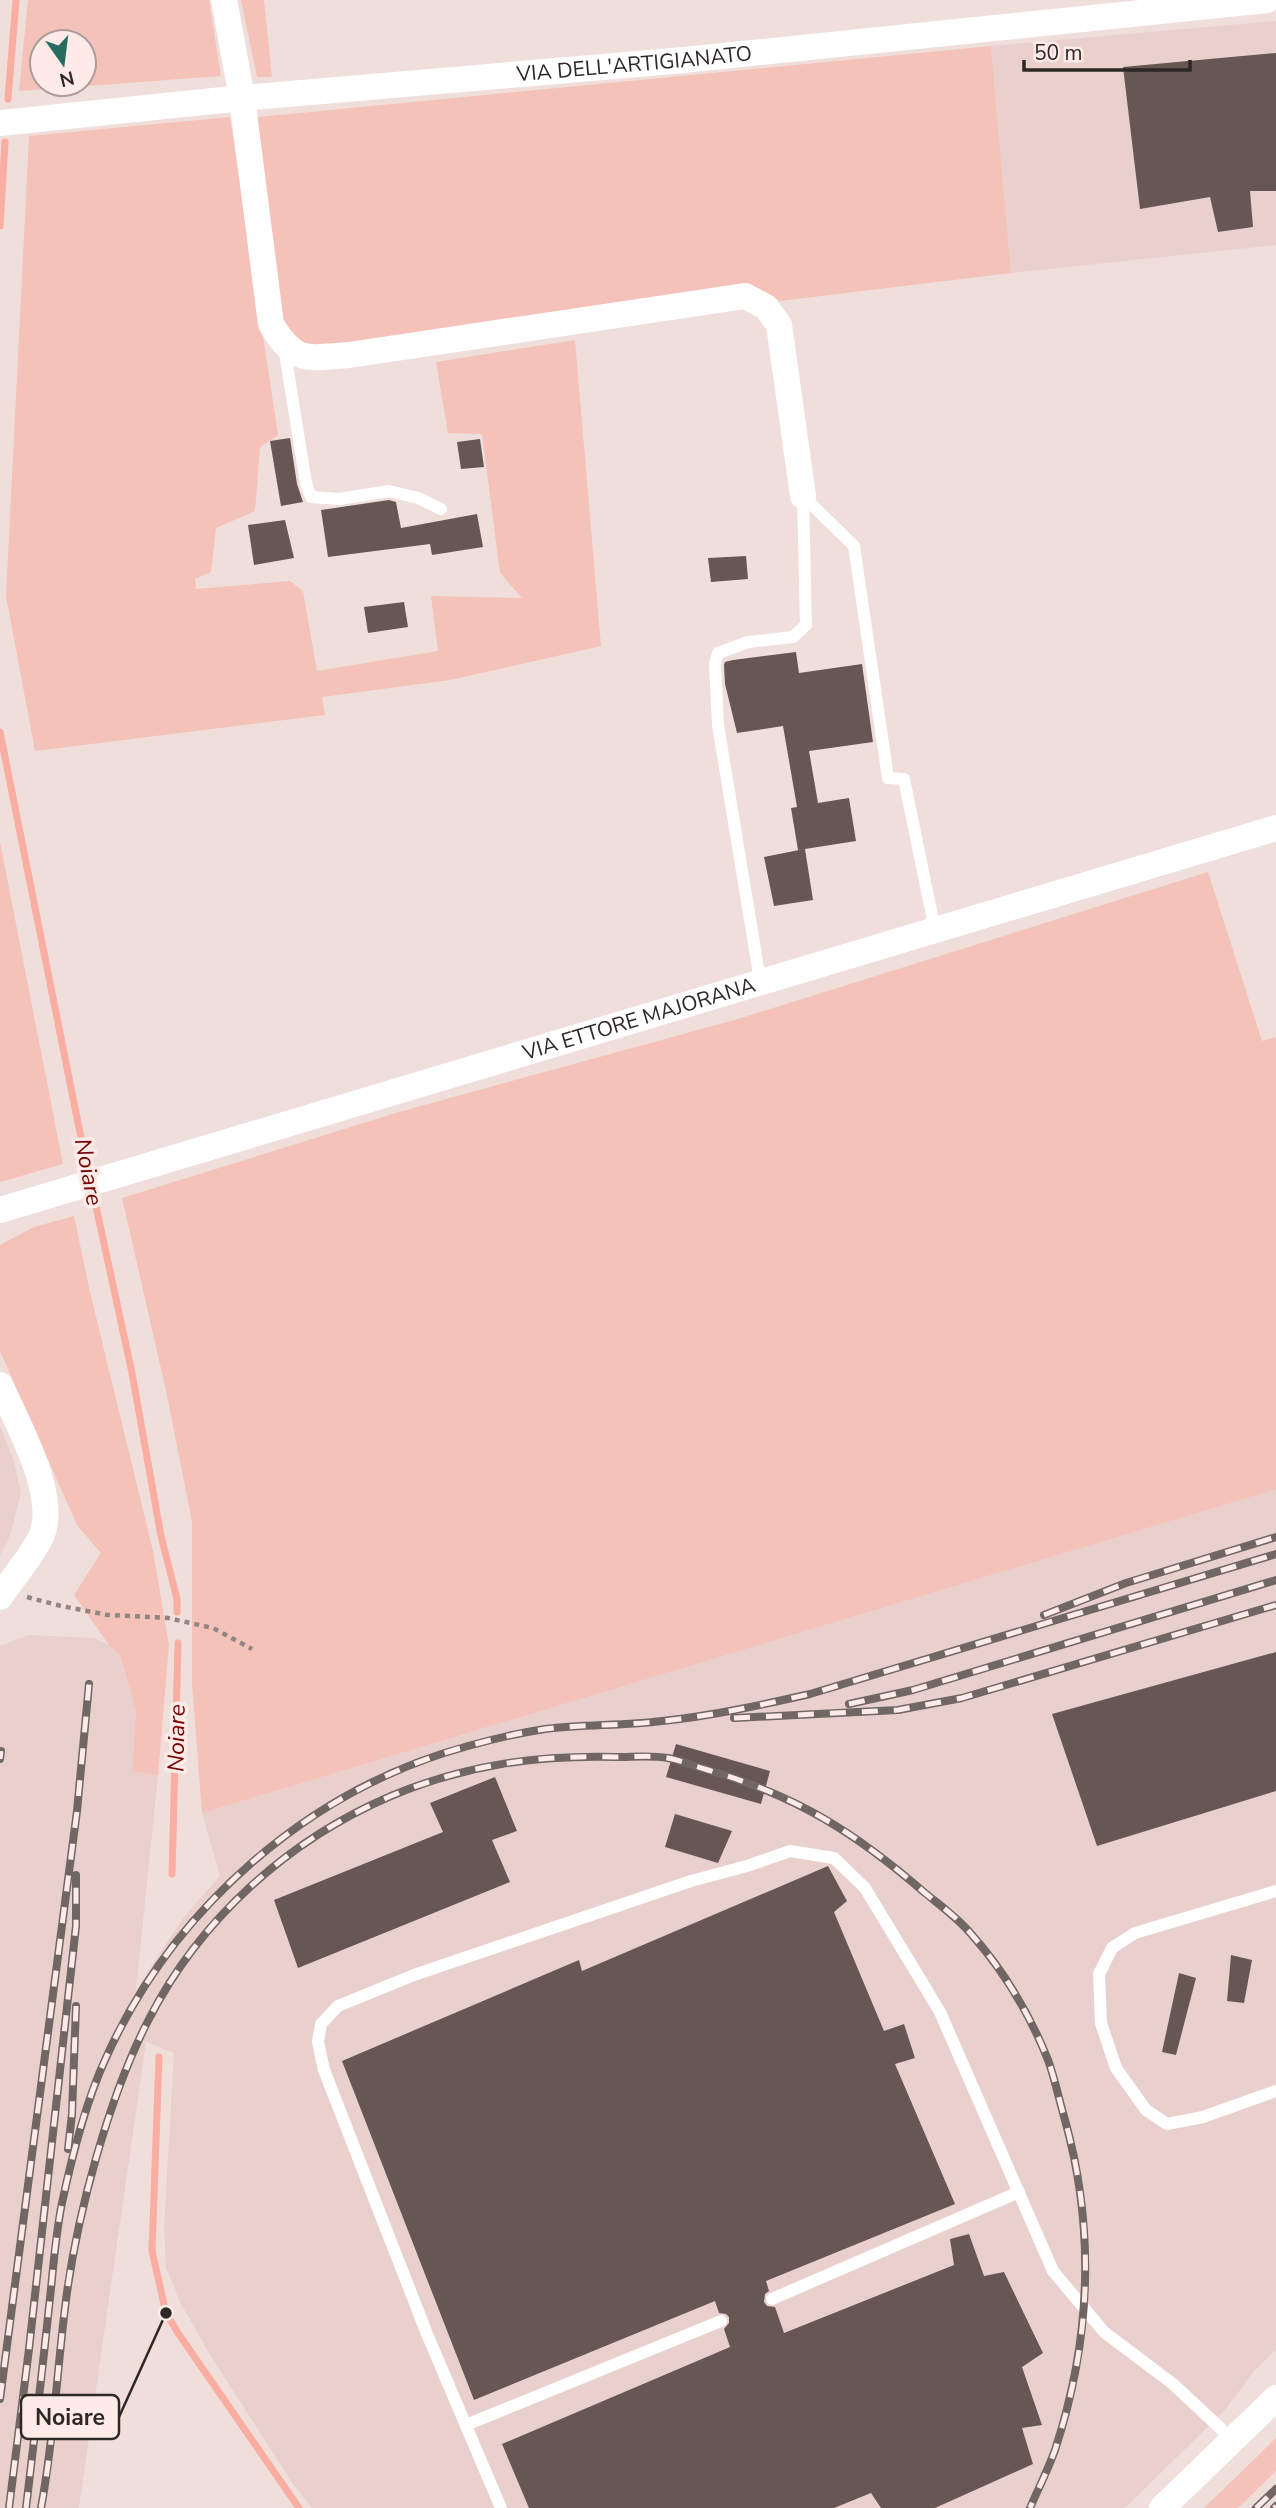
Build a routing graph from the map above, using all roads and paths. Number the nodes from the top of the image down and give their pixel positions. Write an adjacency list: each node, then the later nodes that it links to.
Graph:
1 (224, 0): 3 (street)
2 (1267, 0): 3 (street, VIA DELL'ARTIGIANATO)
3 (243, 98): 4 (street, VIA DELL'ARTIGIANATO); 5 (street)
4 (0, 123)
5 (284, 347): 6 (street); 7 (lane)
6 (803, 496): 9 (lane); 10 (lane)
7 (441, 509)
8 (1276, 828): 9 (street, VIA ETTORE MAJORANA)
9 (935, 930): 10 (street, VIA ETTORE MAJORANA)
10 (760, 981): 11 (street, VIA ETTORE MAJORANA)
11 (0, 1210)
12 (0, 1385): 13 (street)
13 (3, 1593): 14 (path)
14 (252, 1649)
15 (1276, 1891): 16 (lane)
16 (1276, 2091)
17 (1019, 2193): 18 (lane); 21 (lane); 22 (lane)
18 (772, 2299)
19 (721, 2320): 21 (lane)
20 (1276, 2398): 22 (street)
21 (466, 2426): 23 (lane)
22 (1233, 2440): 24 (street)
23 (502, 2508)
24 (1162, 2508)

